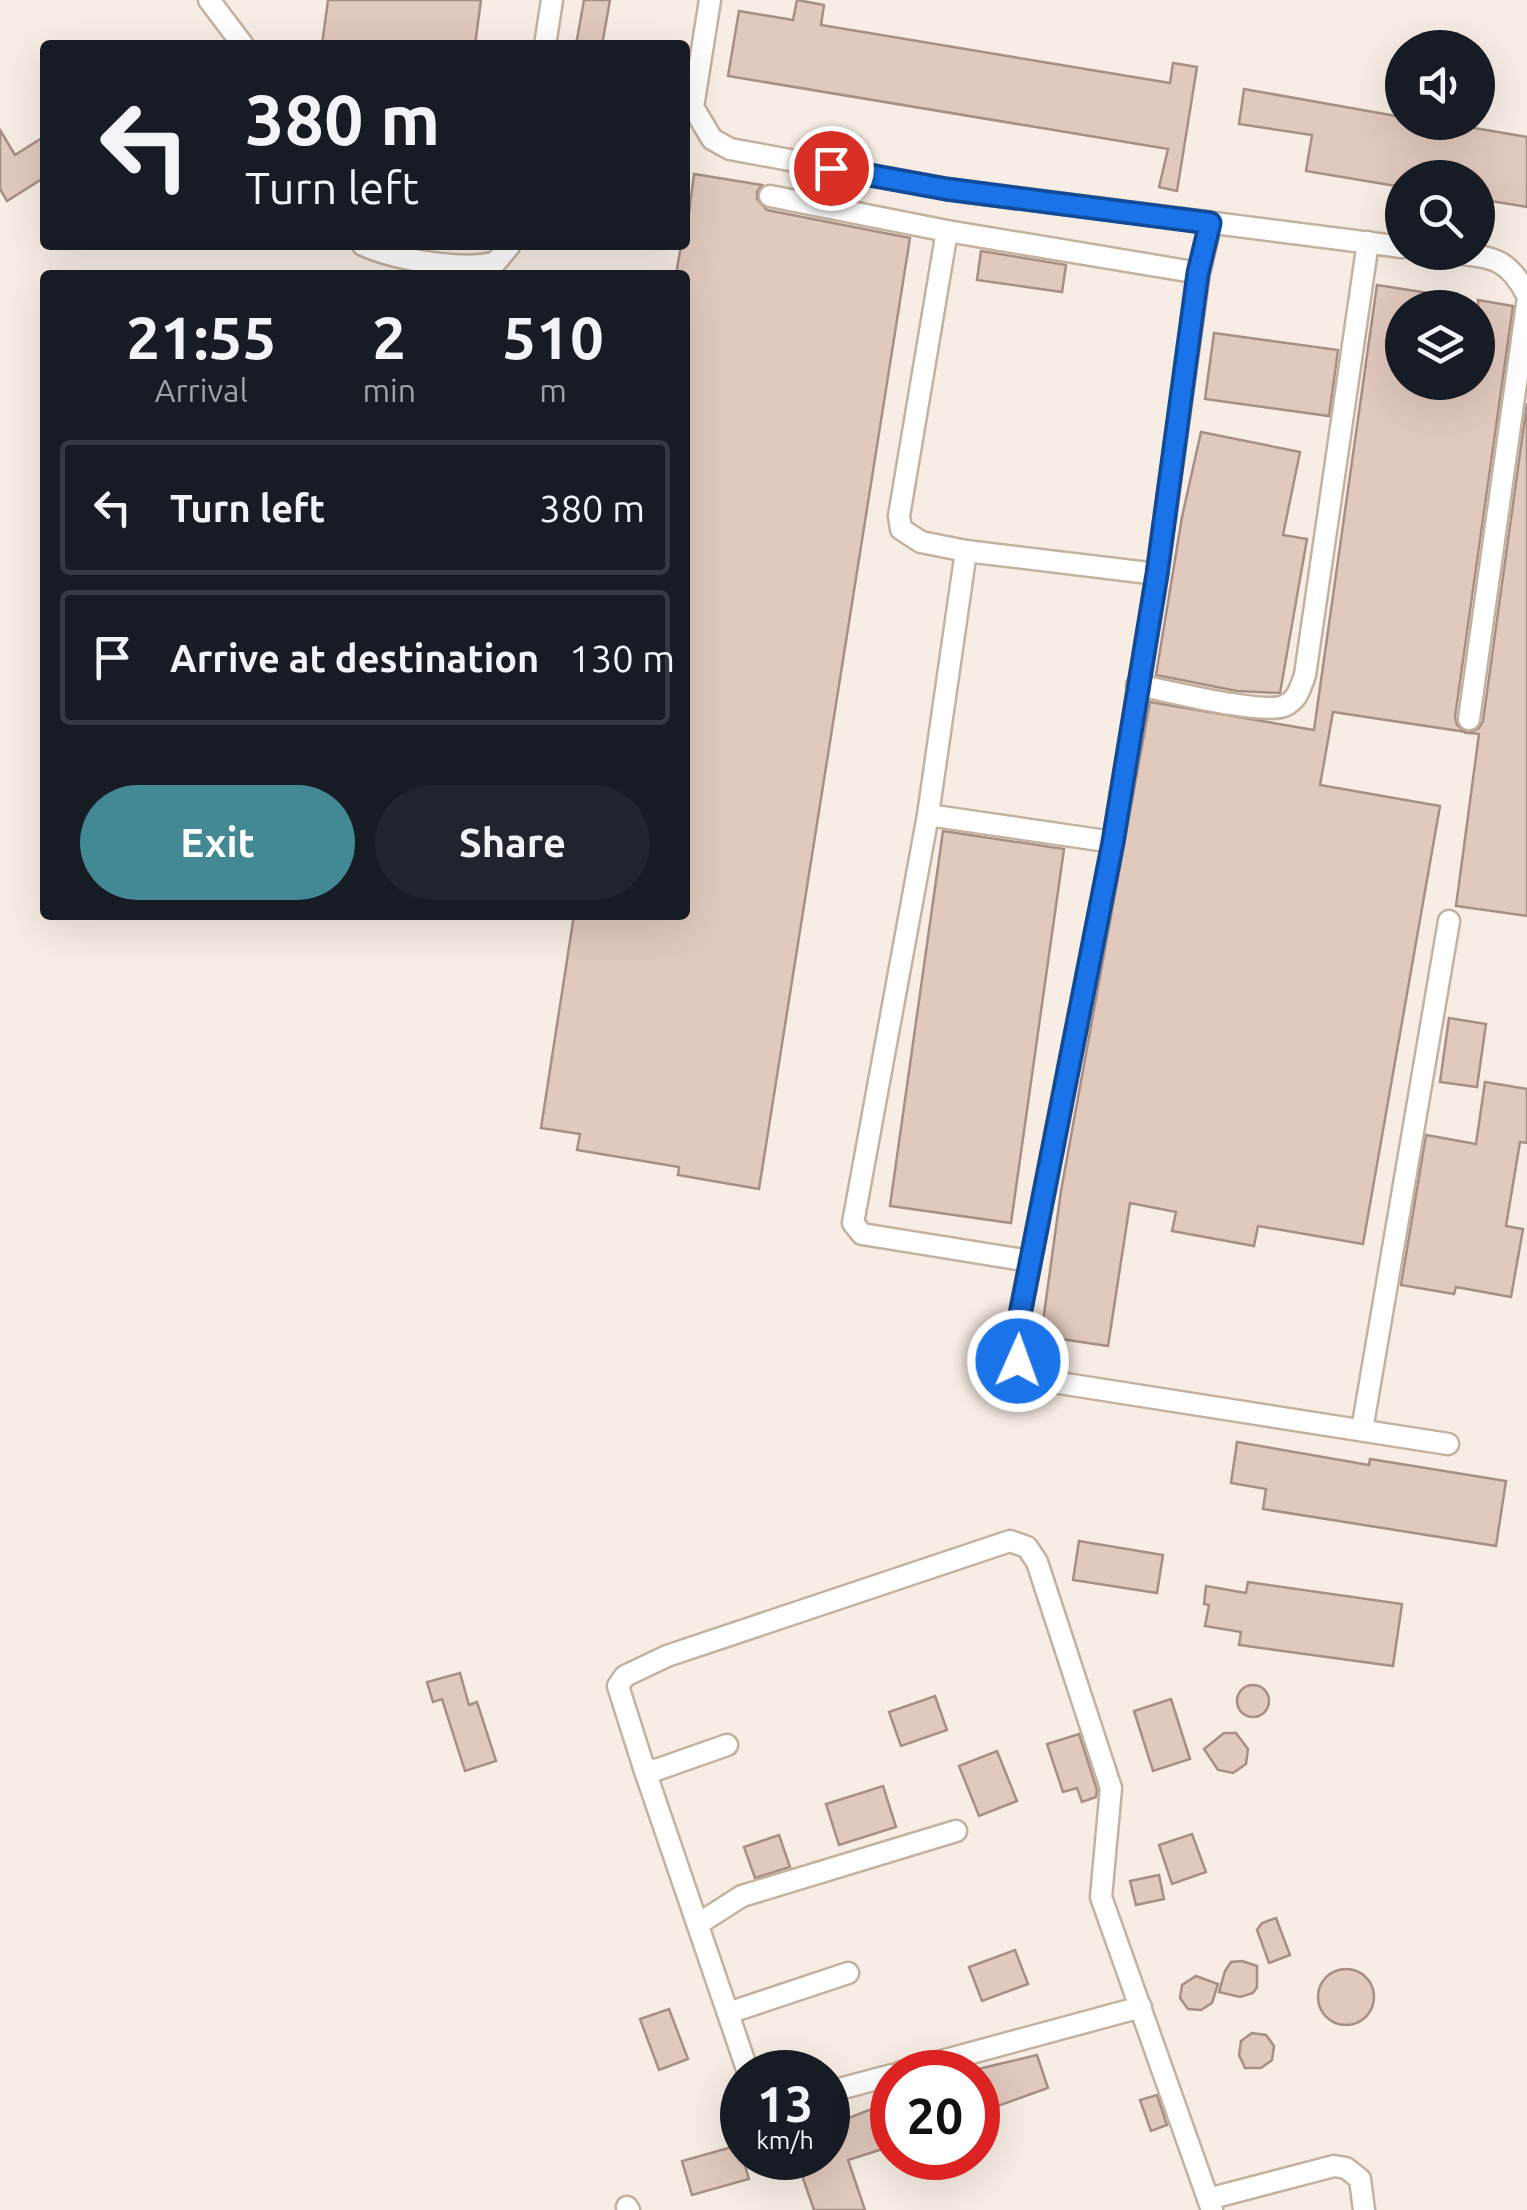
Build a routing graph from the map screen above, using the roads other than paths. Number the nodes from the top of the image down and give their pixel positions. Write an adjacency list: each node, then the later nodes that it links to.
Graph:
1 (209, 0): 4 (street)
2 (552, 0): 5 (street)
3 (710, 0): 7 (street)
4 (240, 40)
5 (546, 40)
6 (770, 196): 8 (street)
7 (1210, 223): 9 (street); 14 (street)
8 (948, 231): 14 (street); 17 (street)
9 (1368, 242): 10 (street); 19 (street)
10 (1385, 244)
11 (375, 250): 12 (street)
12 (506, 250)
13 (1495, 260): 15 (street)
14 (1198, 273): 18 (street)
15 (1527, 295)
16 (1527, 304): 20 (street)
17 (966, 551): 18 (street); 21 (street)
18 (1157, 574): 19 (street)
19 (1137, 685): 22 (street)
20 (1469, 719)
21 (928, 815): 22 (street); 24 (street)
22 (1113, 842): 24 (street)
23 (1449, 921): 25 (street)
24 (1030, 1262): 25 (street)
25 (1362, 1430): 26 (street)
26 (1448, 1444)
27 (727, 1745): 28 (street)
28 (644, 1768): 30 (street); 32 (street)
29 (956, 1830): 30 (street)
30 (698, 1924): 33 (street)
31 (848, 1972): 33 (street)
32 (1141, 2007): 35 (street); 36 (street)
33 (728, 2013): 34 (street)
34 (741, 2050)
35 (982, 2050)
36 (1210, 2205): 37 (street)
37 (1364, 2210)

